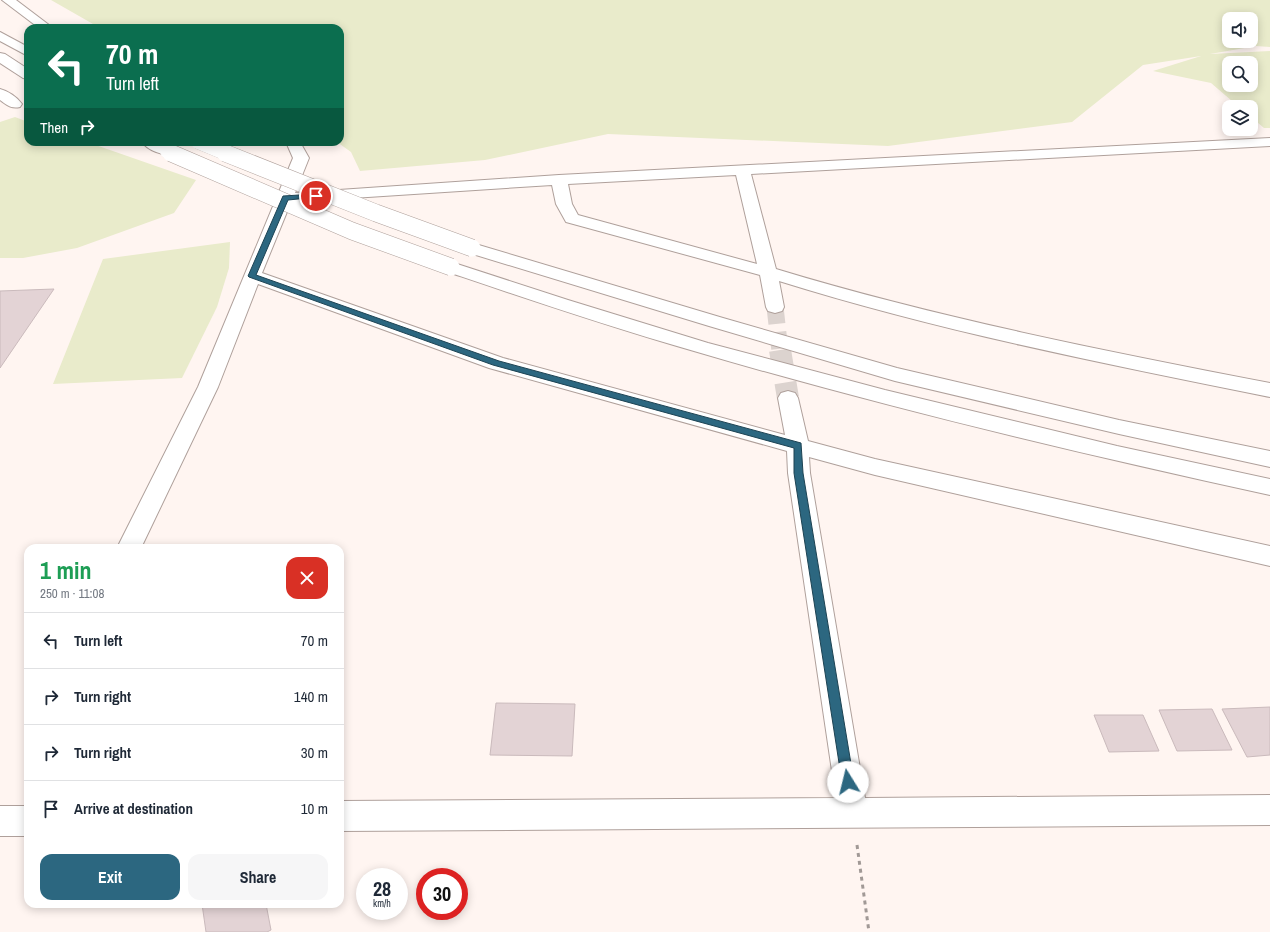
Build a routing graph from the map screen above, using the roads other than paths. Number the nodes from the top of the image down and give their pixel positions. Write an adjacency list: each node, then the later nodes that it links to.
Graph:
1 (8, 0): 2 (main road)
2 (41, 24)
3 (0, 36): 4 (main road)
4 (24, 50)
5 (0, 57): 6 (main road)
6 (24, 72)
7 (0, 93): 8 (main road)
8 (15, 104)
9 (1270, 142): 13 (main road)
10 (157, 146): 23 (main road, bridge)
11 (208, 146): 22 (main road, bridge)
12 (296, 146): 15 (main road)
13 (742, 170): 14 (main road); 16 (main road)
14 (559, 180): 15 (main road); 16 (main road)
15 (285, 198): 17 (main road)
16 (768, 272): 18 (main road); 19 (main road)
17 (252, 276): 21 (main road); 24 (main road)
18 (775, 307)
19 (1270, 390)
20 (788, 398): 21 (main road)
21 (798, 446): 25 (main road); 27 (main road)
22 (1270, 459)
23 (1270, 487)
24 (131, 544)
25 (1270, 556)
26 (1270, 810): 27 (main road)
27 (853, 813): 28 (main road)
28 (344, 816)
29 (0, 821): 30 (main road)
30 (24, 821)

